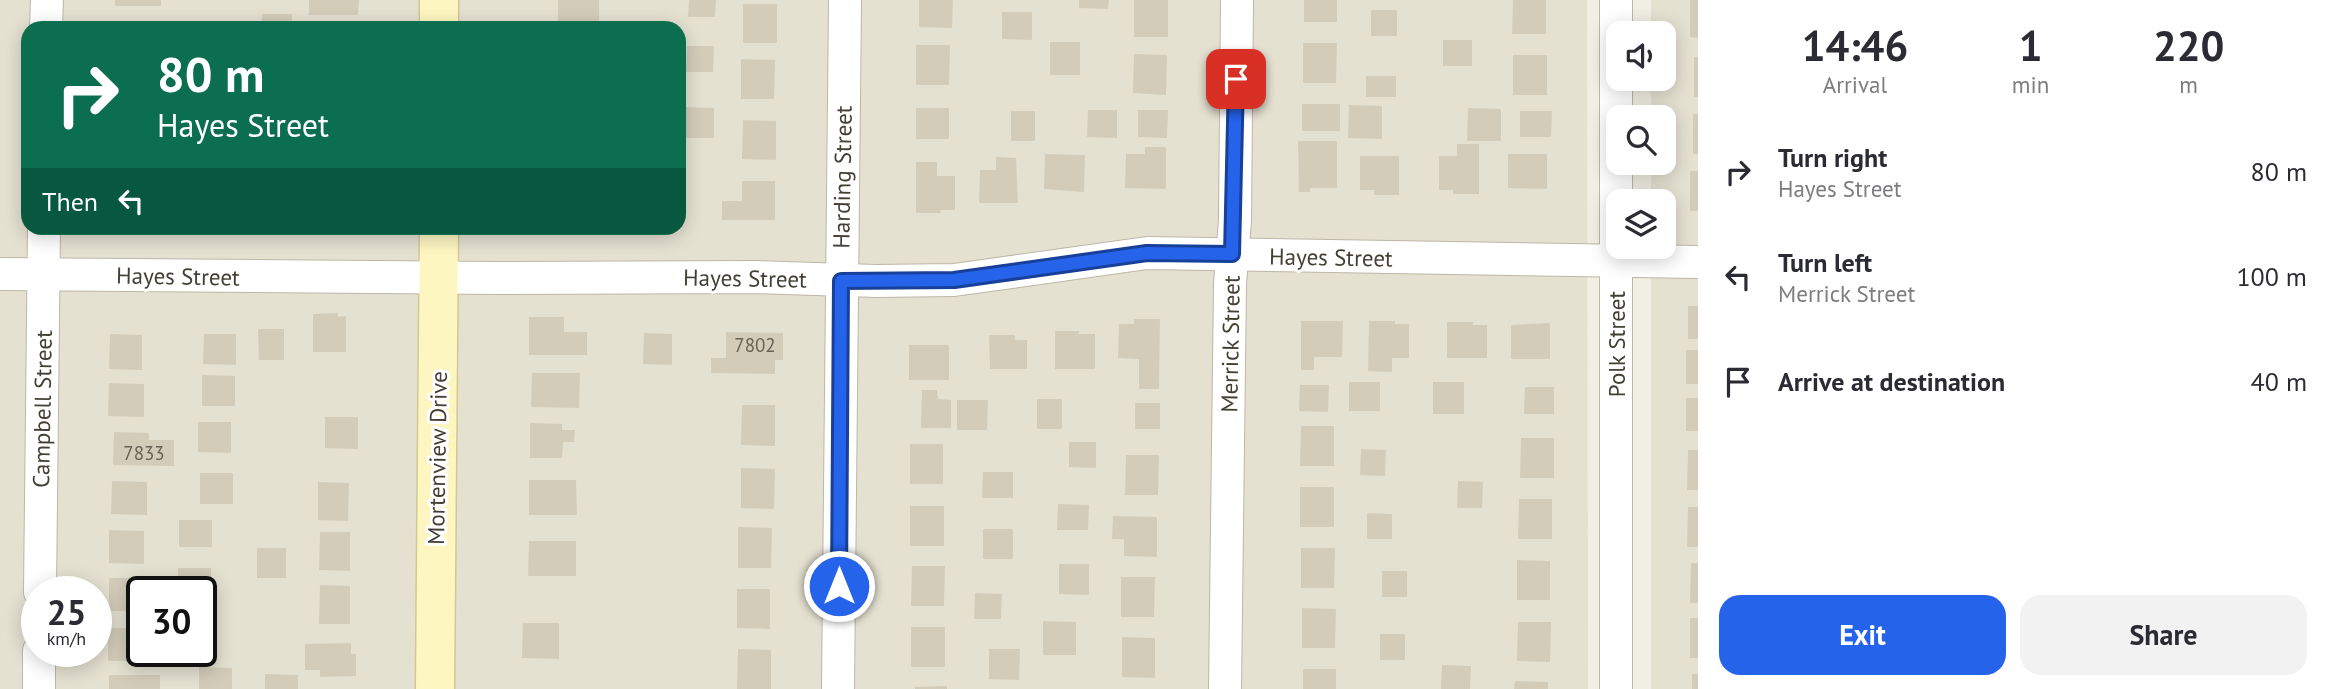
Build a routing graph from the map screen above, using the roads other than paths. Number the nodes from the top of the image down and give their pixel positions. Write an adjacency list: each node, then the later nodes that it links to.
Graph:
1 (47, 0): 6 (street)
2 (439, 0): 7 (street)
3 (845, 0): 16 (street, Harding Street)
4 (1237, 0): 10 (street, Merrick Street)
5 (1616, 0): 11 (street, Polk Street)
6 (47, 21)
7 (439, 21)
8 (44, 235): 14 (street, Campbell Street)
9 (439, 235): 15 (street, Mortenview Drive)
10 (1232, 254): 11 (street, Hayes Street); 16 (street, Hayes Street); 22 (street, Merrick Street)
11 (1616, 261): 12 (street, Hayes Street); 23 (street, Polk Street)
12 (1698, 262)
13 (0, 274): 14 (street, Hayes Street)
14 (43, 274): 15 (street, Hayes Street); 17 (street, Campbell Street)
15 (439, 278): 16 (street, Hayes Street); 20 (street, Mortenview Drive)
16 (841, 281): 21 (street, Harding Street)
17 (40, 576)
18 (39, 667): 19 (street)
19 (39, 689)
20 (435, 689)
21 (838, 689)
22 (1225, 689)
23 (1616, 689)

